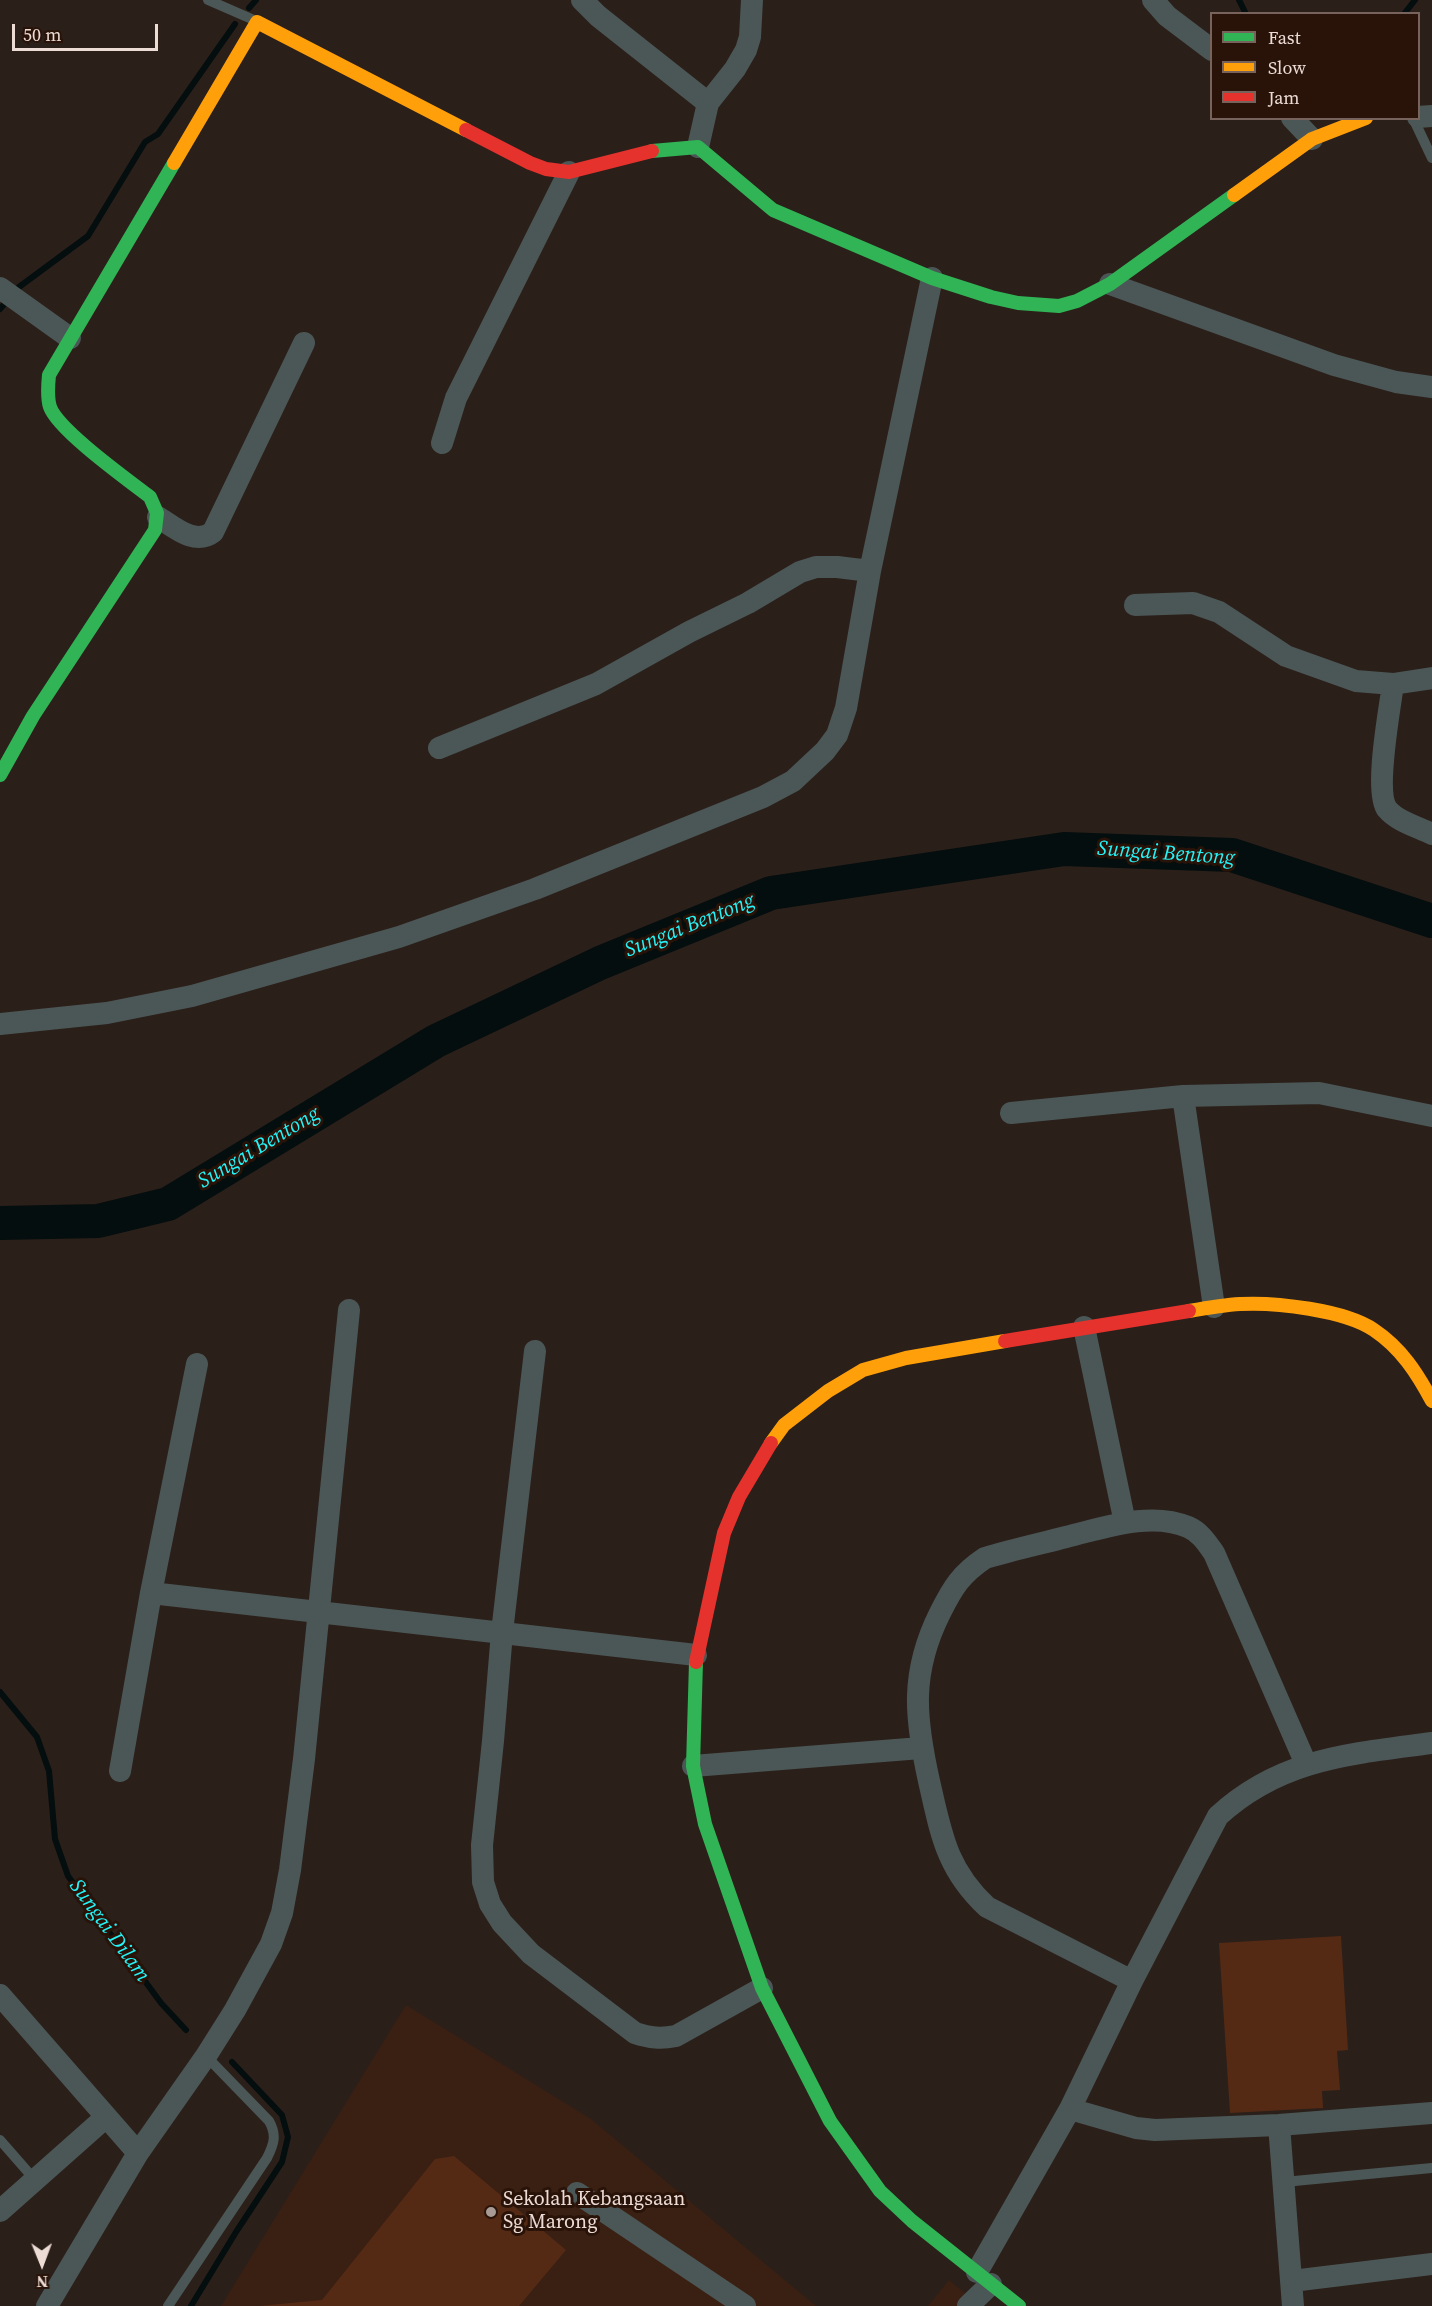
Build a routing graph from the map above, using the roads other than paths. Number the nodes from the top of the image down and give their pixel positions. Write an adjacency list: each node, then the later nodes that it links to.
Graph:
1 (208, 0): 5 (lane)
2 (582, 0): 7 (street)
3 (752, 0): 7 (street)
4 (1153, 0): 6 (street)
5 (257, 22): 14 (street); 18 (street)
6 (1210, 48)
7 (708, 103): 12 (street)
8 (1294, 120): 11 (street)
9 (1361, 120): 11 (street)
10 (1414, 120): 13 (lane)
11 (1312, 139): 16 (street)
12 (698, 147): 14 (street); 15 (street)
13 (1432, 158)
14 (569, 172): 21 (street)
15 (932, 278): 16 (street); 23 (street)
16 (1110, 284): 20 (street)
17 (0, 288): 18 (street)
18 (70, 338): 22 (street)
19 (304, 343): 22 (street)
20 (1432, 387)
21 (442, 443)
22 (158, 517): 28 (street)
23 (870, 571): 27 (street); 30 (street)
24 (1135, 605): 26 (street)
25 (1432, 678): 26 (street)
26 (1393, 684): 29 (street)
27 (439, 748)
28 (0, 776)
29 (1432, 834)
30 (0, 1024)
31 (1183, 1096): 32 (street); 33 (street); 34 (street)
32 (1011, 1113)
33 (1432, 1116)
34 (1215, 1307): 36 (street); 39 (street)
35 (349, 1310): 42 (street)
36 (1084, 1327): 40 (street); 44 (street)
37 (535, 1351): 43 (street)
38 (197, 1365): 41 (street)
39 (1432, 1401)
40 (1125, 1523): 46 (street); 47 (street)
41 (151, 1593): 42 (street); 49 (street)
42 (319, 1611): 43 (street); 53 (street)
43 (502, 1632): 44 (street); 51 (street)
44 (696, 1655): 48 (street)
45 (1432, 1743): 47 (street)
46 (921, 1748): 48 (street); 50 (street)
47 (1306, 1764): 50 (street)
48 (693, 1766): 51 (street)
49 (120, 1771)
50 (1132, 1981): 54 (street)
51 (762, 1988): 66 (street)
52 (0, 1995): 56 (street)
53 (206, 2056): 59 (street); 69 (lane)
54 (1070, 2109): 57 (street); 66 (street)
55 (1432, 2113): 57 (street)
56 (106, 2117): 59 (street); 61 (street)
57 (1279, 2125): 62 (street)
58 (0, 2139): 61 (lane)
59 (138, 2153): 68 (street)
60 (1432, 2168): 62 (lane)
61 (35, 2180): 64 (street)
62 (1284, 2182): 67 (street)
63 (577, 2193): 70 (street)
64 (0, 2211)
65 (1432, 2264): 67 (street)
66 (984, 2278): 71 (street); 72 (street)
67 (1292, 2281): 73 (street)
68 (47, 2306)
69 (168, 2306)
70 (745, 2306)
71 (968, 2306)
72 (1019, 2306)
73 (1293, 2306)

